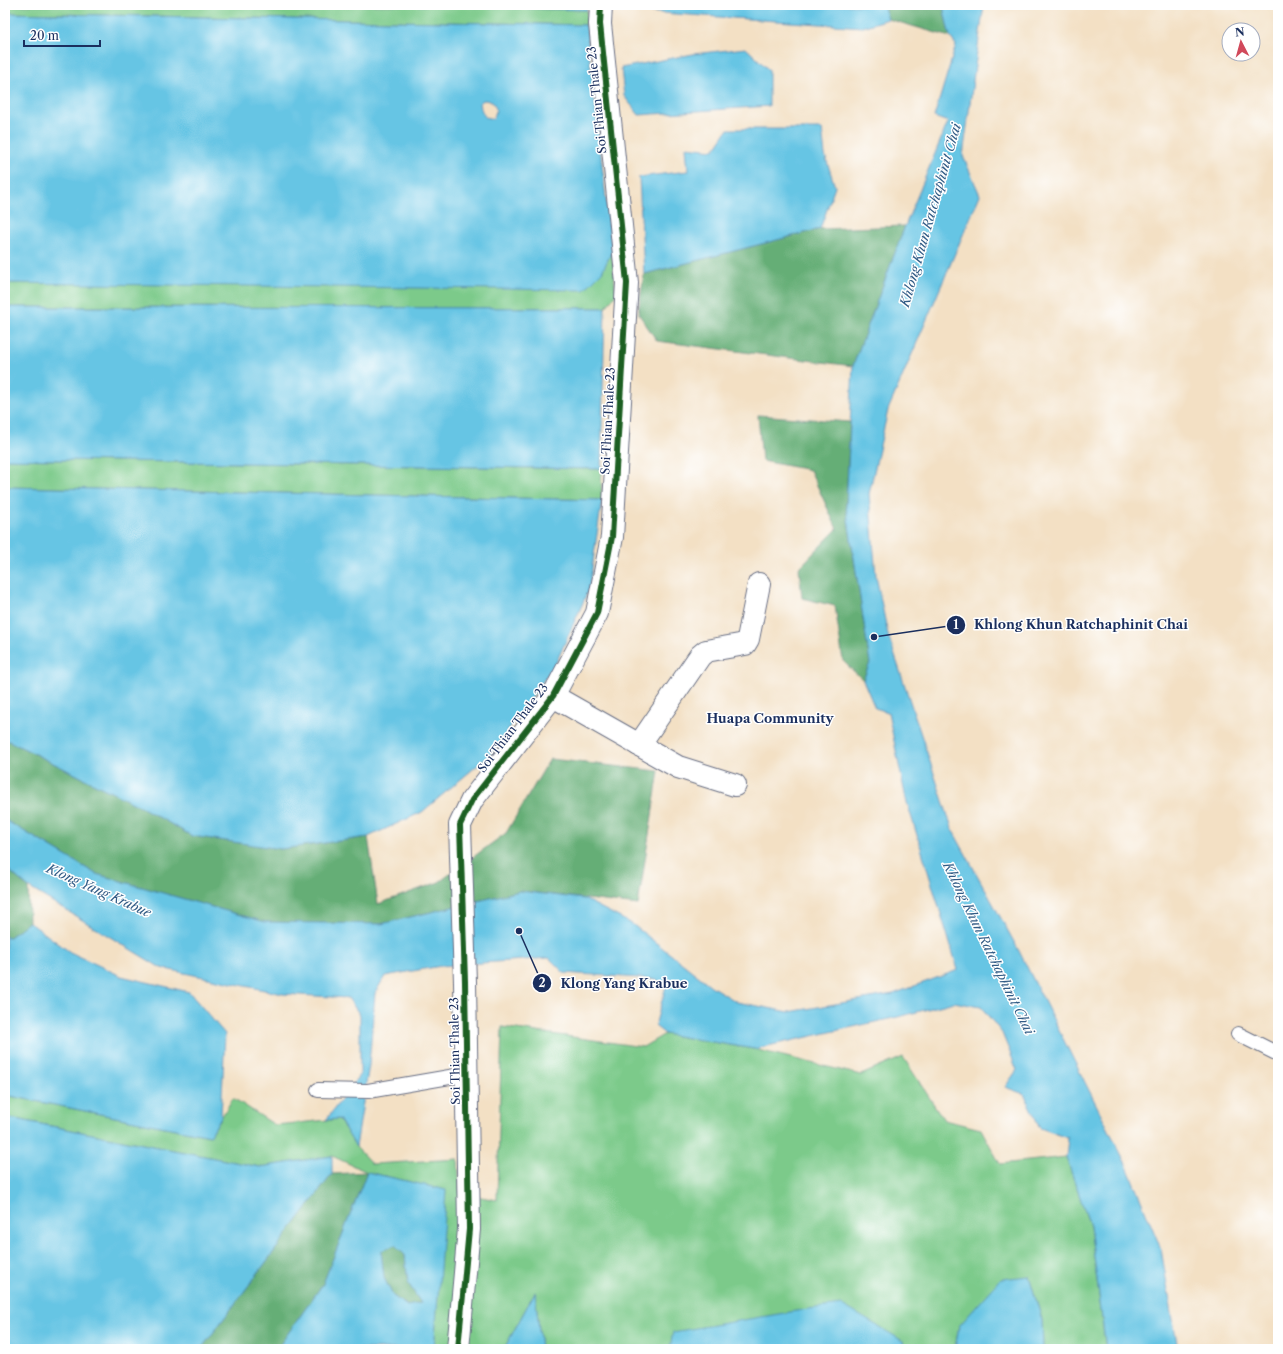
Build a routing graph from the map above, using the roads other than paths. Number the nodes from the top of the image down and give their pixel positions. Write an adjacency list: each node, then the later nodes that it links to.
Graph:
1 (601, 5): 3 (street, Soi Thian Thale 23)
2 (759, 584): 4 (street)
3 (553, 696): 4 (street); 8 (street, Soi Thian Thale 23)
4 (639, 745): 5 (street)
5 (735, 785)
6 (1238, 1034): 7 (lane)
7 (1278, 1054)
8 (467, 1074): 9 (lane); 10 (street, Soi Thian Thale 23)
9 (318, 1090)
10 (458, 1349)

